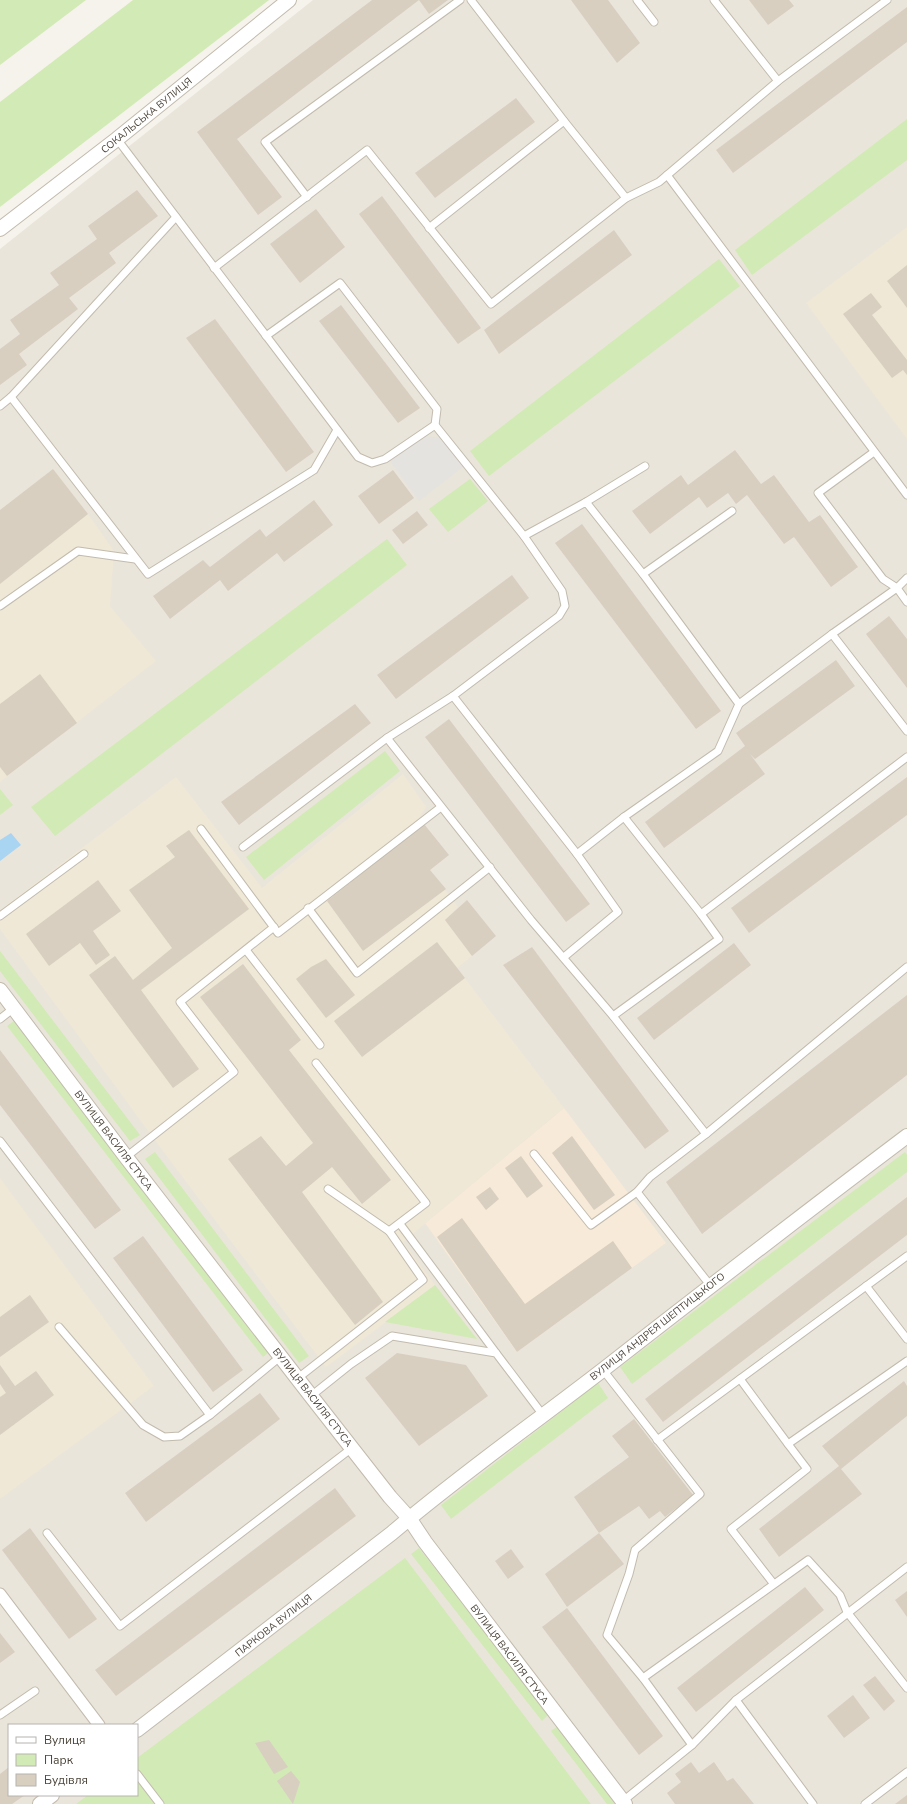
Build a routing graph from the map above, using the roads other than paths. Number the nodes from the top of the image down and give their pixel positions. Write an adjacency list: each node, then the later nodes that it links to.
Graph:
1 (290, 0): 10 (street, СОКАЛЬСЬКА ВУЛИЦЯ)
2 (460, 0): 12 (lane)
3 (471, 0): 9 (lane)
4 (638, 0): 7 (lane)
5 (714, 0): 8 (lane)
6 (887, 0): 8 (lane)
7 (654, 22)
8 (778, 81): 11 (lane)
9 (564, 121): 13 (lane); 15 (lane)
10 (116, 139): 14 (lane); 16 (street, СОКАЛЬСЬКА ВУЛИЦЯ)
11 (667, 174): 13 (lane); 23 (lane)
12 (307, 197): 15 (lane); 17 (lane)
13 (626, 198): 15 (lane)
14 (176, 217): 17 (lane); 19 (lane)
15 (429, 228)
16 (0, 229)
17 (214, 268): 18 (lane)
18 (266, 336): 21 (lane); 22 (lane)
19 (11, 397): 20 (lane); 29 (lane)
20 (0, 406)
21 (435, 425): 22 (lane); 28 (lane)
22 (337, 430): 29 (lane)
23 (874, 452): 25 (lane); 32 (lane)
24 (645, 466): 26 (lane)
25 (907, 495)
26 (586, 502): 28 (lane); 30 (lane)
27 (732, 511): 30 (lane)
28 (524, 536): 36 (lane)
29 (135, 559): 34 (lane)
30 (643, 574): 37 (lane)
31 (907, 578): 32 (lane)
32 (897, 588): 33 (lane); 35 (lane)
33 (907, 602)
34 (0, 606)
35 (832, 634): 37 (lane); 38 (lane)
36 (452, 696): 39 (lane); 46 (lane)
37 (739, 704): 42 (lane)
38 (907, 731)
39 (387, 738): 41 (lane); 44 (lane)
40 (907, 757): 49 (lane)
41 (441, 807): 47 (lane); 48 (lane)
42 (624, 817): 46 (lane); 49 (lane)
43 (201, 828): 51 (lane)
44 (243, 847)
45 (84, 854): 50 (lane)
46 (577, 854): 53 (lane)
47 (490, 867): 48 (lane); 53 (lane)
48 (308, 908): 51 (lane)
49 (700, 914): 57 (lane)
50 (0, 916)
51 (274, 927): 52 (lane)
52 (246, 950): 59 (lane); 65 (lane)
53 (564, 957): 57 (lane)
54 (907, 966): 61 (lane)
55 (0, 990): 56 (street, ВУЛИЦЯ ВАСИЛЯ СТУСА)
56 (14, 1008): 58 (lane); 65 (street, ВУЛИЦЯ ВАСИЛЯ СТУСА)
57 (613, 1016): 61 (lane)
58 (0, 1020)
59 (320, 1045)
60 (316, 1063): 68 (lane)
61 (706, 1134): 67 (lane)
62 (906, 1138): 71 (street, ВУЛИЦЯ АНДРЕЯ ШЕПТИЦЬКОГО)
63 (0, 1141): 83 (lane)
64 (534, 1154): 67 (lane)
65 (126, 1157): 76 (street, ВУЛИЦЯ ВАСИЛЯ СТУСА)
66 (328, 1189): 69 (lane)
67 (637, 1192): 71 (lane)
68 (400, 1224): 69 (lane); 75 (lane)
69 (389, 1231): 79 (lane)
70 (907, 1256): 72 (lane)
71 (710, 1285): 78 (street, ВУЛИЦЯ АНДРЕЯ ШЕПТИЦЬКОГО)
72 (866, 1286): 74 (lane); 80 (lane)
73 (59, 1327): 83 (lane)
74 (907, 1339)
75 (496, 1353): 81 (lane); 82 (lane)
76 (281, 1356): 79 (street, ВУЛИЦЯ ВАСИЛЯ СТУСА); 83 (lane)
77 (907, 1361): 85 (lane)
78 (603, 1370): 82 (street, ВУЛИЦЯ АНДРЕЯ ШЕПТИЦЬКОГО); 84 (lane)
79 (298, 1378): 81 (street, ВУЛИЦЯ ВАСИЛЯ СТУСА)
80 (740, 1379): 84 (lane); 85 (lane)
81 (311, 1396): 86 (street, ВУЛИЦЯ ВАСИЛЯ СТУСА)
82 (543, 1414): 87 (street, ВУЛИЦЯ АНДРЕЯ ШЕПТИЦЬКОГО)
83 (210, 1415)
84 (657, 1440): 93 (lane)
85 (788, 1444): 90 (lane)
86 (352, 1448): 87 (street, ВУЛИЦЯ ВАСИЛЯ СТУСА); 88 (lane)
87 (409, 1518): 99 (street, ПАРКОВА ВУЛИЦЯ); 104 (street, ВУЛИЦЯ ВАСИЛЯ СТУСА)
88 (47, 1533)
89 (907, 1567): 92 (lane)
90 (773, 1584): 92 (lane); 93 (lane)
91 (0, 1594): 98 (street)
92 (847, 1612): 94 (lane); 96 (lane)
93 (643, 1678): 100 (lane)
94 (907, 1688)
95 (35, 1690): 97 (lane)
96 (736, 1700): 100 (lane); 107 (lane)
97 (0, 1715)
98 (98, 1724)
99 (138, 1729)
100 (692, 1745): 104 (lane)
101 (907, 1772): 108 (lane)
102 (138, 1775): 106 (lane)
103 (51, 1796): 105 (street)
104 (624, 1803)
105 (40, 1804)
106 (160, 1804)
107 (812, 1804)
108 (865, 1804)

